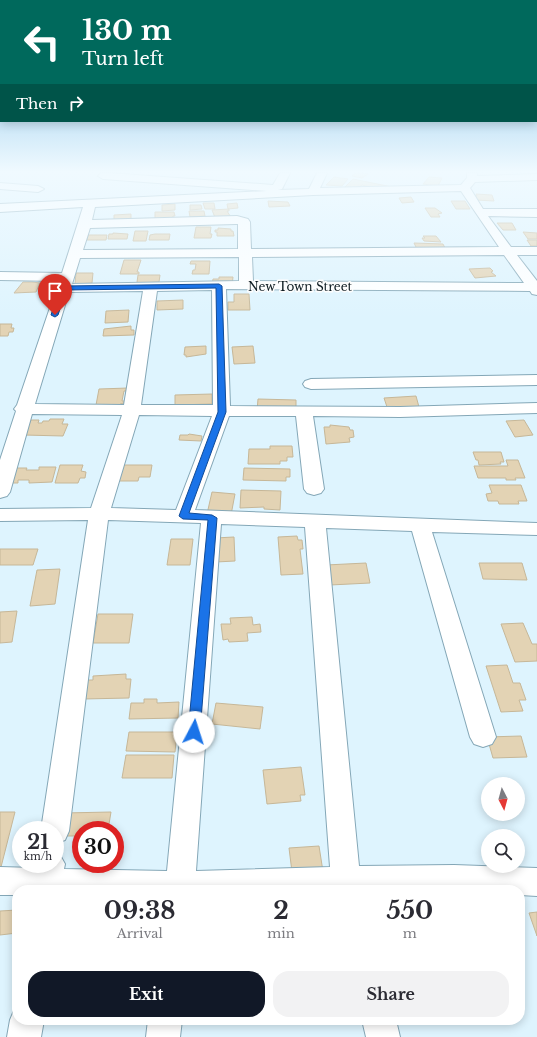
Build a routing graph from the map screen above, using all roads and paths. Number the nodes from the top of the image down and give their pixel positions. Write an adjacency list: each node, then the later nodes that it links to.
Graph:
1 (184, 221): 4 (street)
2 (242, 221): 7 (street)
3 (486, 221): 5 (street)
4 (85, 224): 8 (street)
5 (508, 251): 6 (street); 7 (street); 14 (street)
6 (537, 251)
7 (244, 253): 8 (street); 12 (street)
8 (76, 254): 10 (street)
9 (0, 276): 10 (street, New Town Street)
10 (66, 282): 13 (street, New Town Street); 18 (street)
11 (219, 286): 12 (street, New Town Street); 13 (street, New Town Street); 20 (street)
12 (246, 286): 14 (street, New Town Street)
13 (151, 287): 19 (street)
14 (536, 288)
15 (537, 380): 16 (street)
16 (311, 384)
17 (537, 408): 21 (street)
18 (24, 409): 19 (street); 23 (street)
19 (132, 411): 20 (street); 24 (street)
20 (222, 412): 21 (street); 26 (street)
21 (304, 412): 22 (street)
22 (314, 489)
23 (0, 492)
24 (99, 514): 25 (street); 26 (street); 32 (street)
25 (0, 515)
26 (183, 516): 27 (street)
27 (212, 518): 28 (street); 37 (street)
28 (315, 521): 29 (street); 38 (street)
29 (420, 525): 30 (street); 31 (street)
30 (535, 535)
31 (483, 737)
32 (56, 821)
33 (48, 879): 34 (street); 36 (street)
34 (0, 881)
35 (537, 882): 38 (street)
36 (137, 885)
37 (181, 885)
38 (347, 885)
39 (26, 1025): 42 (street)
40 (164, 1025): 43 (street)
41 (380, 1025): 44 (street)
42 (24, 1037)
43 (163, 1037)
44 (383, 1037)

